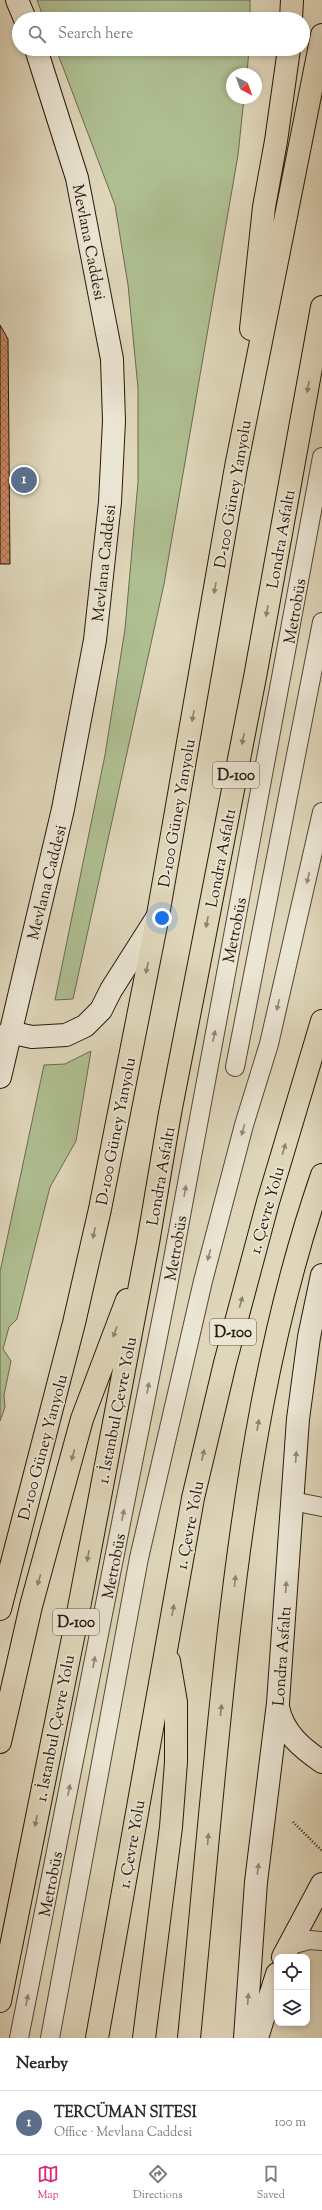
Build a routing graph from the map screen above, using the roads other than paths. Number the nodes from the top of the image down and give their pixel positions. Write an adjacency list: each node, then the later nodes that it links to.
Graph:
1 (17, 0): 3 (main road)
2 (292, 0): 4 (main road)
3 (22, 12)
4 (291, 12)
5 (322, 35): 10 (main road, D-100 Güney Yanyolu)
6 (38, 56): 15 (main road, Mevlana Caddesi)
7 (288, 56): 10 (main road)
8 (322, 307): 21 (main road, Londra Asfaltı / D-100, one-way to 21)
9 (322, 457): 16 (lane, Metrobüs, one-way to 9)
10 (236, 467): 13 (main road, D-100 Güney Yanyolu, one-way to 13)
11 (322, 622): 17 (lane)
12 (322, 812): 18 (lane, Metrobüs, one-way to 18)
13 (158, 915): 15 (main road); 25 (main road, D-100 Güney Yanyolu, one-way to 25)
14 (322, 1021): 26 (main road, 1. Çevre Yolu / D-100, one-way to 14)
15 (9, 1032): 19 (main road, Mevlana Caddesi)
16 (208, 1062): 17 (lane); 35 (lane, Metrobüs, one-way to 16)
17 (235, 1067): 18 (lane)
18 (261, 1072): 36 (lane, Metrobüs, one-way to 36)
19 (0, 1077)
20 (322, 1175): 39 (main road, one-way to 20)
21 (148, 1243): 28 (main road, one-way to 28); 34 (main road, 1. İstanbul Çevre Yolu / D-100, one-way to 34)
22 (320, 1286): 23 (main road, Londra Asfaltı, one-way to 22)
23 (292, 1501): 24 (lane); 27 (main road, Londra Asfaltı, one-way to 23)
24 (322, 1507)
25 (0, 1609)
26 (166, 1648): 37 (main road, 1. Çevre Yolu / D-100); 38 (main road)
27 (278, 1704): 29 (main road); 40 (main road, Londra Asfaltı, one-way to 27)
28 (0, 1742)
29 (322, 1762)
30 (322, 1884): 32 (main road)
31 (322, 1941): 32 (lane)
32 (285, 1952)
33 (274, 1983): 41 (main road)
34 (0, 2001)
35 (19, 2038)
36 (50, 2038)
37 (98, 2038)
38 (144, 2038)
39 (189, 2038)
40 (245, 2038)
41 (256, 2038)

